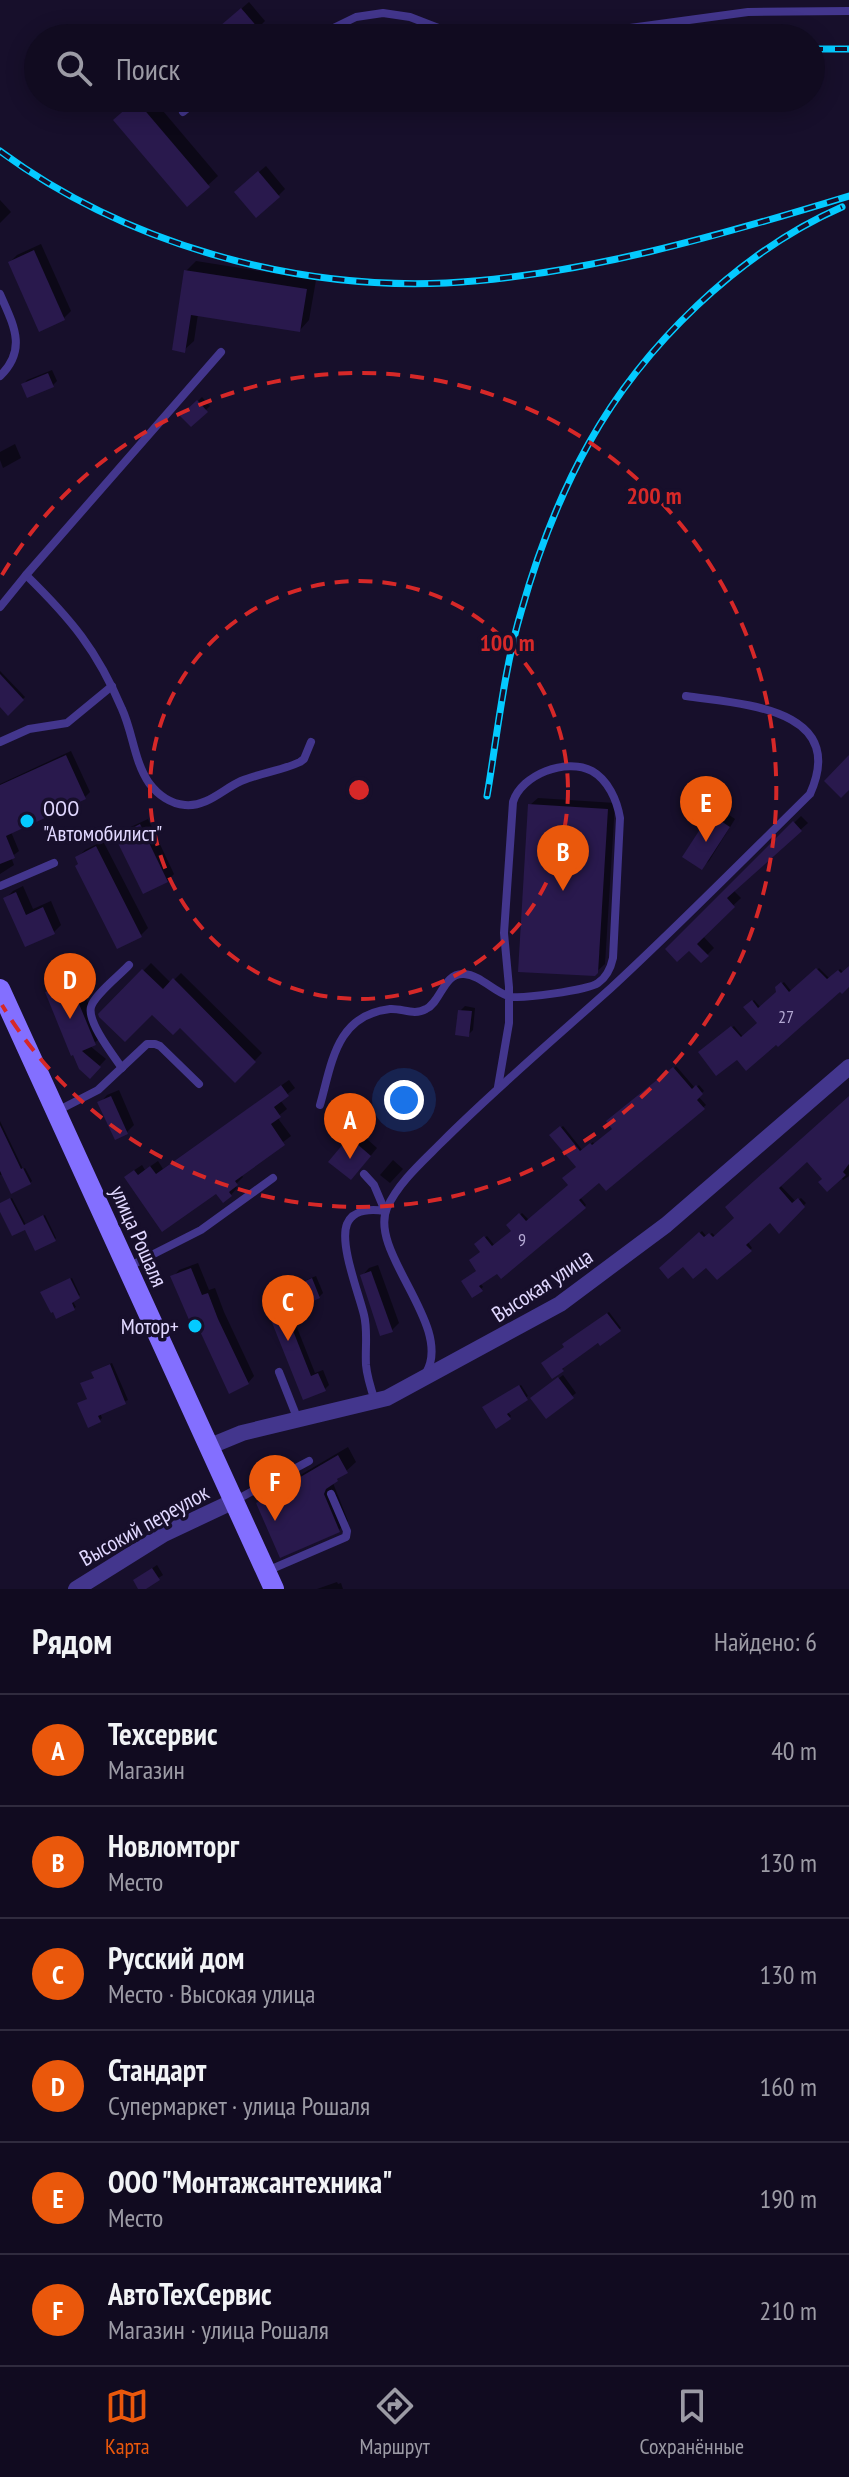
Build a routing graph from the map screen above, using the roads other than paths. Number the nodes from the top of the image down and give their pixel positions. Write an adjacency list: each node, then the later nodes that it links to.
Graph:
1 (849, 11): 4 (lane)
2 (342, 24): 3 (lane)
3 (428, 24)
4 (660, 24)
5 (0, 294): 7 (lane)
6 (221, 352): 8 (lane)
7 (0, 376)
8 (26, 575): 9 (lane); 10 (lane)
9 (0, 607)
10 (112, 686): 13 (lane); 14 (lane)
11 (686, 696): 12 (lane)
12 (823, 739)
13 (0, 742)
14 (311, 742)
15 (828, 759): 24 (lane)
16 (54, 863): 17 (lane)
17 (0, 886)
18 (129, 965): 22 (lane)
19 (0, 989): 26 (main road, улица Рошаля)
20 (509, 997): 20 (lane); 24 (lane); 25 (lane)
21 (849, 1067): 32 (street, Высокая улица)
22 (122, 1068): 23 (lane); 26 (lane)
23 (199, 1084)
24 (498, 1087): 29 (lane)
25 (320, 1105)
26 (56, 1111): 30 (main road, улица Рошаля)
27 (364, 1174): 29 (lane)
28 (273, 1178): 30 (lane)
29 (385, 1211): 32 (lane); 33 (lane)
30 (127, 1267): 35 (main road, улица Рошаля)
31 (279, 1372): 34 (lane)
32 (414, 1385): 33 (street, Высокая улица)
33 (375, 1402): 34 (street, Высокая улица)
34 (299, 1421): 35 (street, Высокая улица)
35 (208, 1447): 38 (main road, улица Рошаля)
36 (309, 1461): 38 (lane)
37 (331, 1494): 39 (lane)
38 (234, 1501): 39 (main road, улица Рошаля); 40 (street, Высокий переулок)
39 (270, 1580)
40 (76, 1589)

